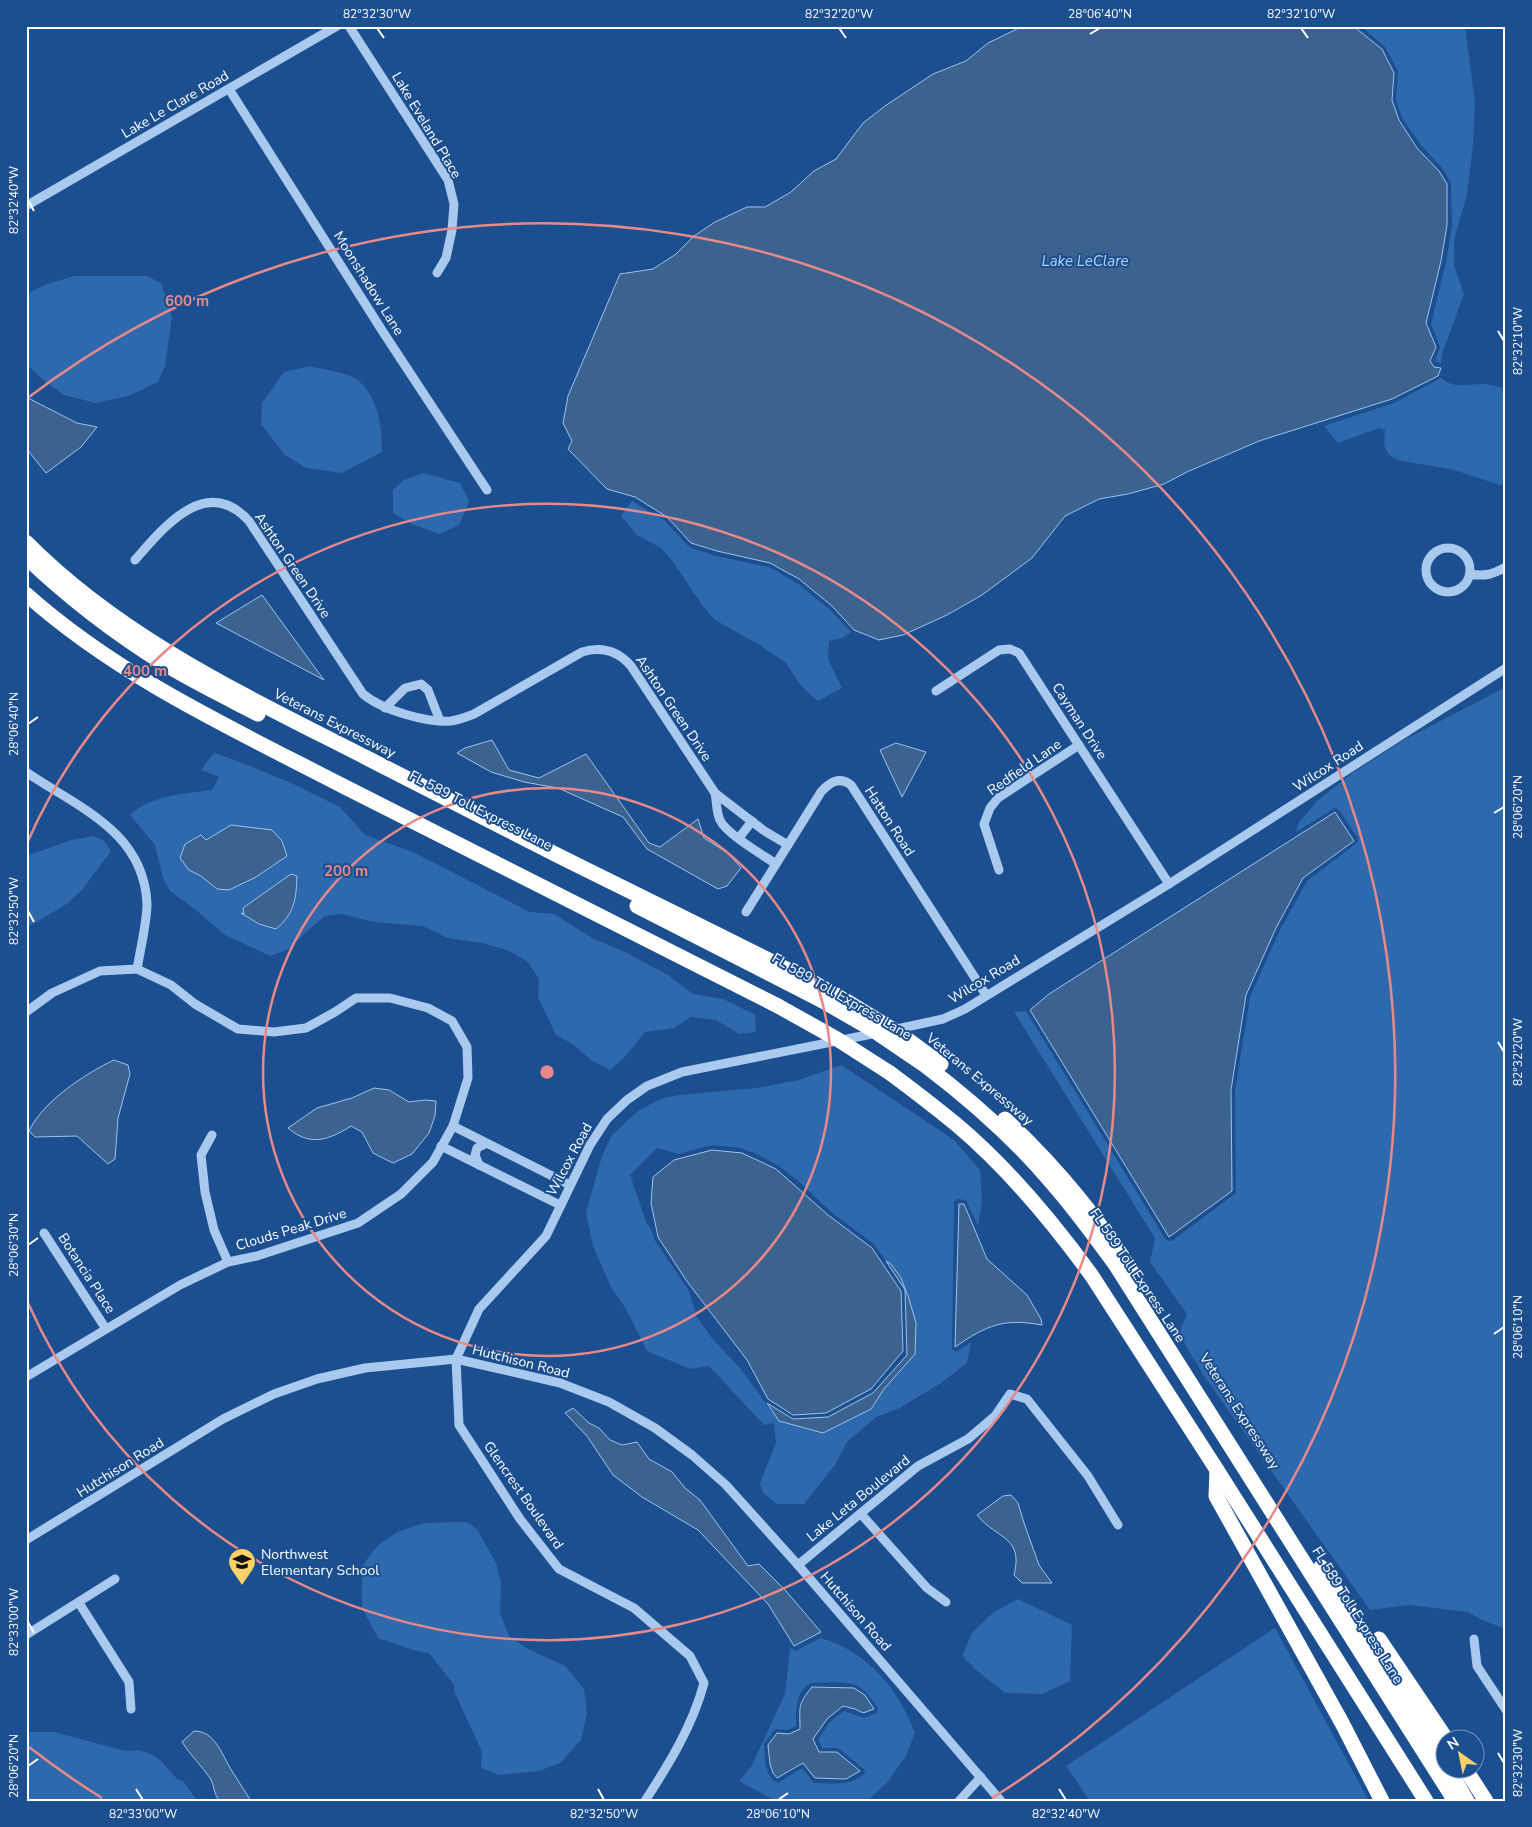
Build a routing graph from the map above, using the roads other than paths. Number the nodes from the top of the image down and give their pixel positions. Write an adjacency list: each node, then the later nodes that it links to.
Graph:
1 (337, 26): 3 (street, Lake Le Clare Road)
2 (349, 26): 5 (street, Lake Eveland Place)
3 (229, 89): 4 (street, Lake Le Clare Road); 6 (street, Moonshadow Lane)
4 (26, 206)
5 (437, 273)
6 (487, 490)
7 (26, 542): 30 (highway, Veterans Expressway, bridge)
8 (26, 557): 30 (highway, FL 589 Toll Express Lane, bridge)
9 (135, 560): 15 (street, Ashton Green Drive)
10 (1506, 566): 11 (street)
11 (1470, 574): 11 (street)
12 (26, 594): 43 (highway, bridge)
13 (1506, 668): 25 (street, Wilcox Road)
14 (936, 691): 17 (street, Cayman Drive)
15 (385, 708): 16 (street, Ashton Green Drive); 16 (street)
16 (440, 721): 19 (street, Ashton Green Drive)
17 (1079, 745): 24 (street, Redfield Lane); 25 (street, Cayman Drive)
18 (26, 772): 27 (street)
19 (715, 793): 20 (street, Ashton Green Drive); 21 (street, Ashton Green Drive)
20 (752, 821): 21 (street); 22 (street, Ashton Green Drive)
21 (739, 838): 23 (street, Ashton Green Drive)
22 (788, 845): 23 (street, Hatton Road); 28 (street, Hatton Road)
23 (776, 864): 26 (street, Hatton Road)
24 (999, 870)
25 (1169, 884): 28 (street, Wilcox Road)
26 (746, 912)
27 (137, 969): 29 (street, Clouds Peak Drive); 31 (street, Clouds Peak Drive)
28 (986, 995): 36 (street, Wilcox Road)
29 (26, 1012)
30 (934, 1065): 51 (highway, Veterans Expressway); 66 (highway, FL 589 Toll Express Lane)
31 (453, 1126): 33 (street); 34 (street, Clouds Peak Drive)
32 (212, 1135): 39 (street)
33 (485, 1144): 35 (street); 36 (street)
34 (441, 1146): 35 (street); 39 (street, Clouds Peak Drive)
35 (479, 1165): 37 (street)
36 (570, 1185): 37 (street, Wilcox Road)
37 (560, 1205): 41 (street, Wilcox Road)
38 (44, 1233): 40 (street, Botancia Place)
39 (228, 1262): 40 (street, Clouds Peak Drive)
40 (106, 1329): 42 (street, Clouds Peak Drive)
41 (456, 1359): 46 (street, Hutchison Road); 47 (street, Hutchison Road); 61 (street, Glencrest Boulevard)
42 (26, 1377)
43 (1217, 1470): 64 (highway); 65 (highway)
44 (861, 1514): 45 (street, Lake Leta Boulevard); 47 (street, Lake Leta Boulevard); 49 (street)
45 (1118, 1525)
46 (26, 1540)
47 (798, 1565): 58 (street, Hutchison Road)
48 (115, 1579): 50 (street)
49 (946, 1602)
50 (79, 1603): 52 (street); 54 (street)
51 (1347, 1608): 56 (highway); 57 (highway, Veterans Expressway)
52 (26, 1635)
53 (1474, 1639): 55 (street)
54 (131, 1709)
55 (1506, 1710)
56 (1440, 1730)
57 (1434, 1746)
58 (981, 1777): 62 (street); 63 (street, Hutchison Road)
59 (1455, 1780): 67 (highway)
60 (1472, 1780): 68 (highway)
61 (645, 1801)
62 (959, 1801)
63 (1001, 1801)
64 (1382, 1801)
65 (1426, 1801)
66 (1455, 1801)
67 (1467, 1801)
68 (1486, 1801)

